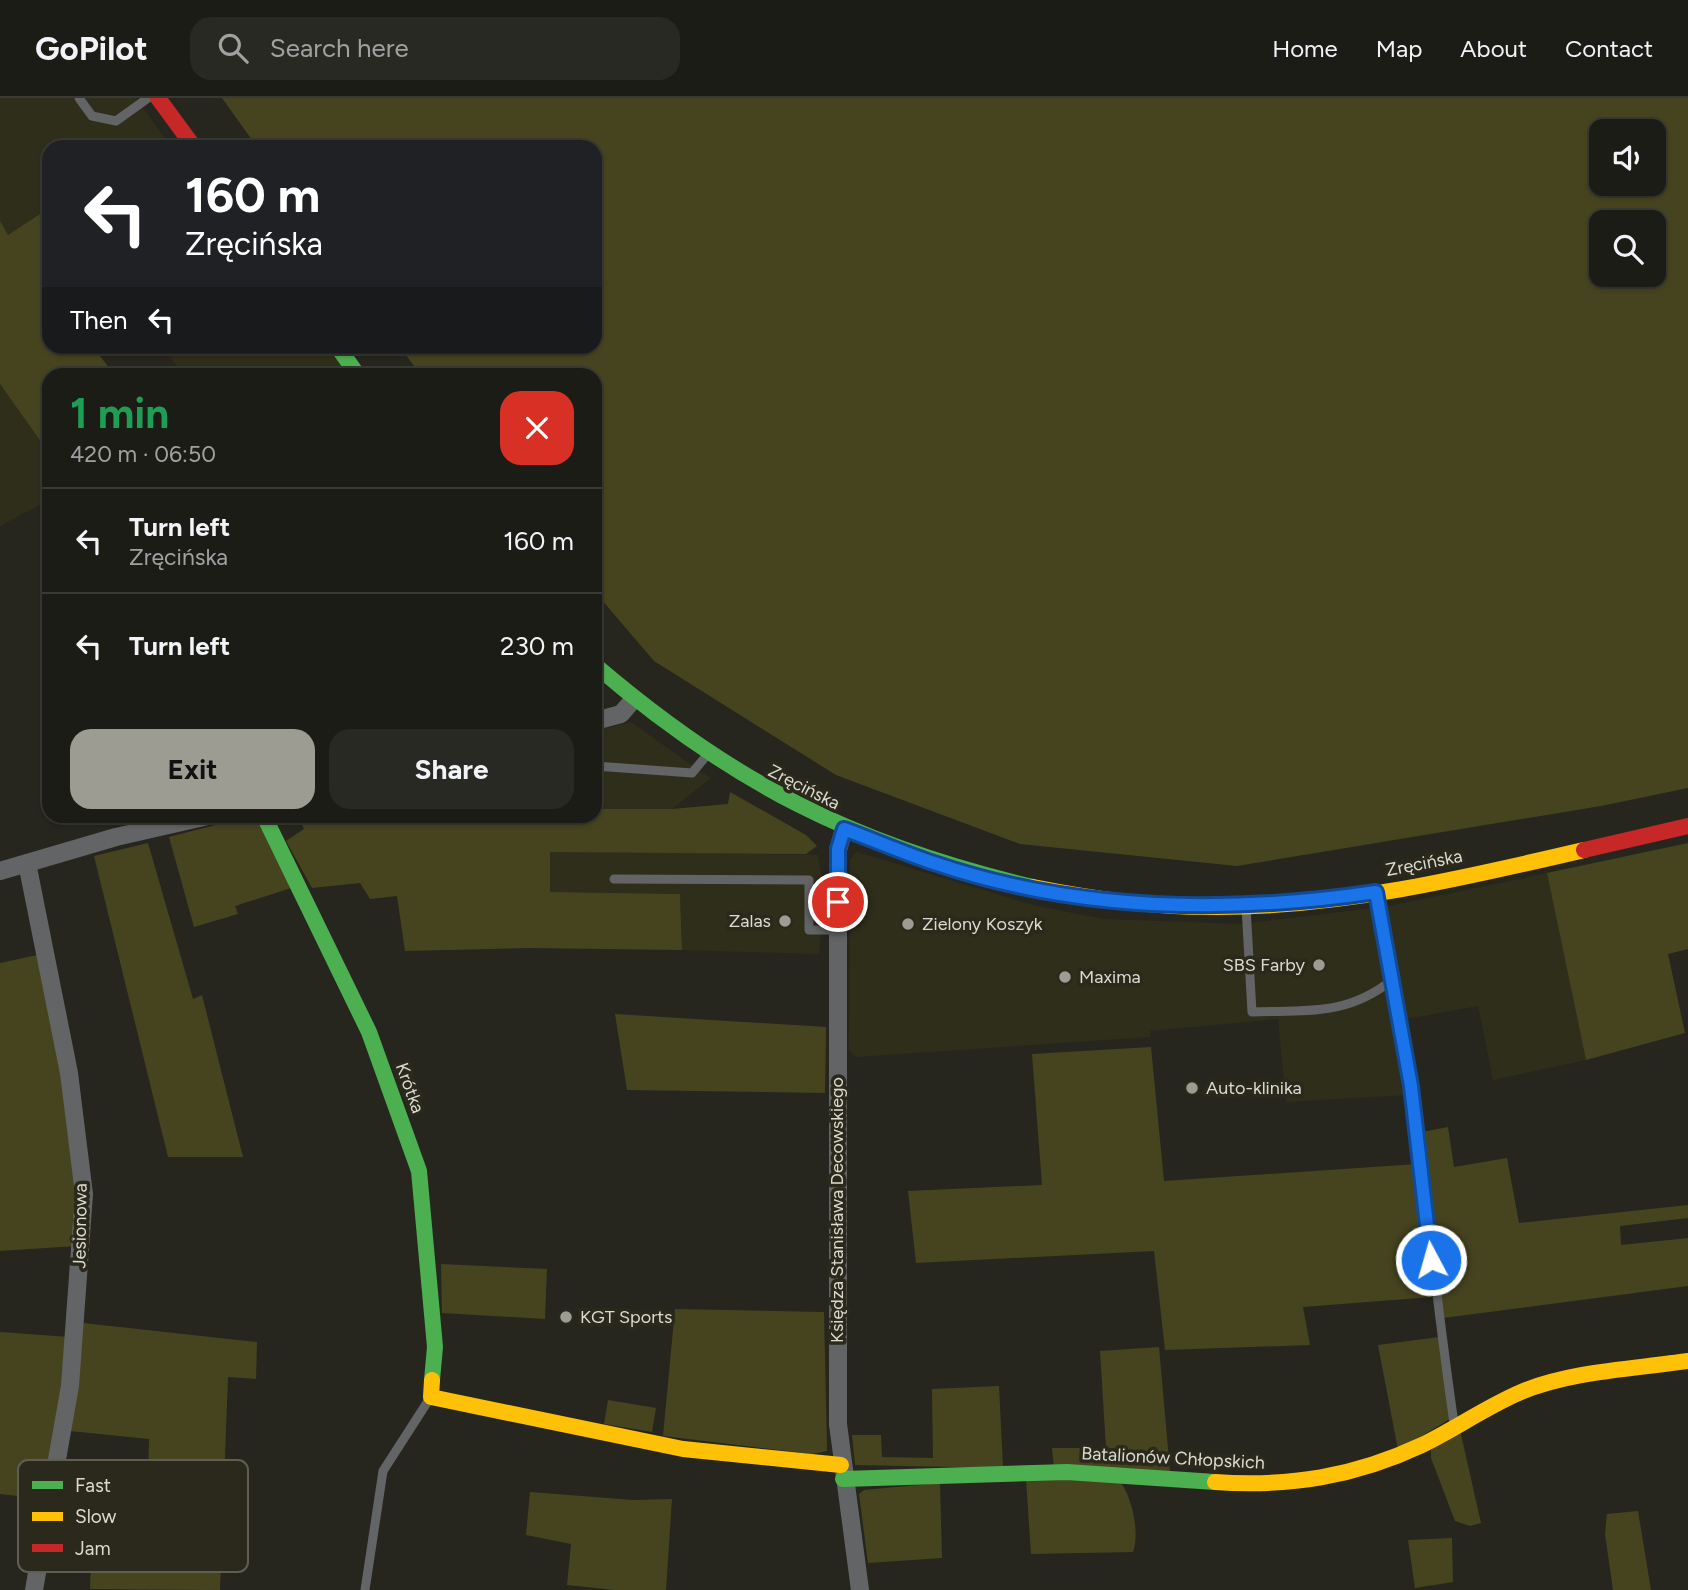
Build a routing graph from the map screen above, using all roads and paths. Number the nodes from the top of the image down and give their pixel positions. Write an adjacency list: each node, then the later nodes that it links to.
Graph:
1 (79, 98): 2 (lane)
2 (148, 98)
3 (158, 98): 4 (street)
4 (189, 140)
5 (602, 671): 6 (street, Zręcińska)
6 (633, 700): 7 (street); 8 (street, Zręcińska)
7 (602, 719)
8 (708, 755): 9 (lane); 13 (street, Zręcińska)
9 (602, 767)
10 (181, 823): 14 (street)
11 (267, 823): 22 (street, Krótka)
12 (1688, 826): 17 (street, Zręcińska)
13 (844, 829): 18 (street, Zręcińska); 19 (street, Księdza Stanisława Decowskiego)
14 (27, 863): 15 (street); 24 (street, Jesionowa)
15 (0, 871)
16 (614, 879): 19 (lane)
17 (1376, 892): 18 (street, Zręcińska); 20 (lane)
18 (1246, 906): 20 (lane)
19 (837, 930): 25 (street, Księdza Stanisława Decowskiego)
20 (1392, 980): 23 (lane)
21 (1688, 1361): 23 (street, Batalionów Chłopskich)
22 (431, 1397): 25 (street, Batalionów Chłopskich); 28 (lane)
23 (1455, 1425): 25 (street, Batalionów Chłopskich)
24 (57, 1460)
25 (842, 1472): 29 (street, Księdza Stanisława Decowskiego)
26 (37, 1572): 27 (street, Jesionowa)
27 (34, 1590)
28 (365, 1590)
29 (860, 1590)

